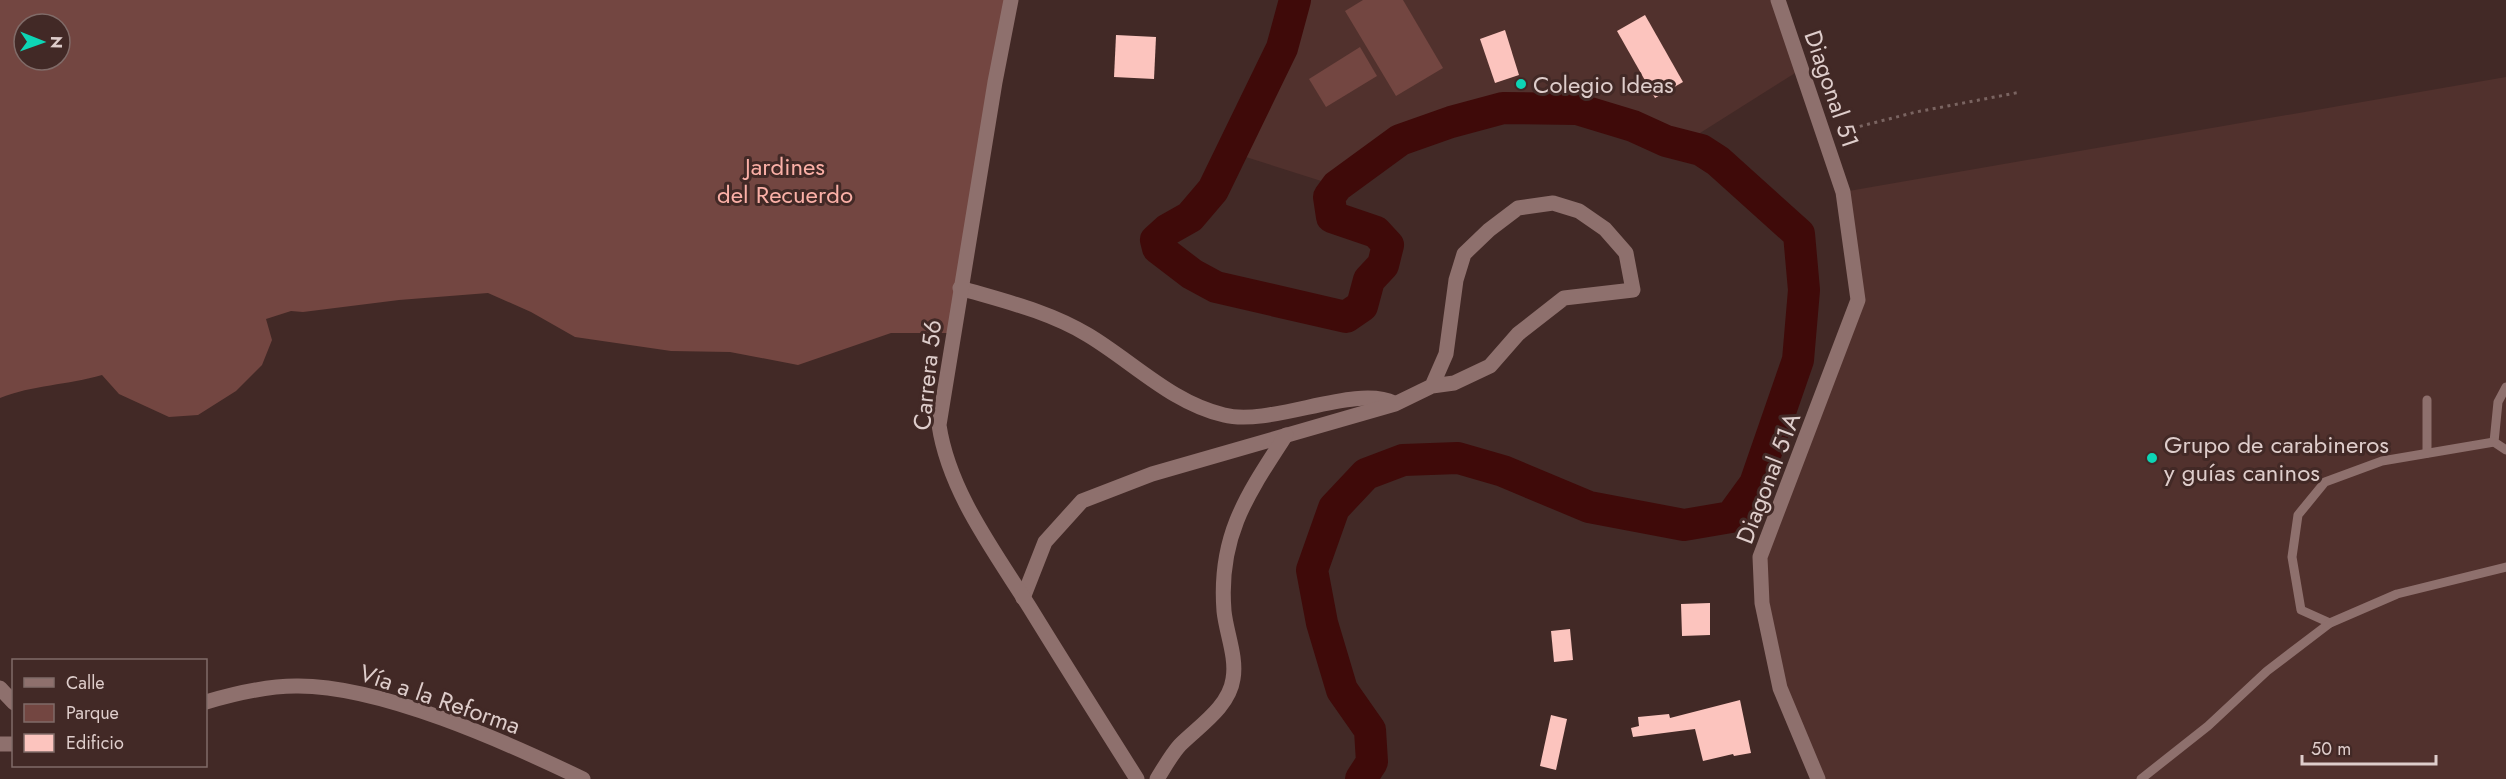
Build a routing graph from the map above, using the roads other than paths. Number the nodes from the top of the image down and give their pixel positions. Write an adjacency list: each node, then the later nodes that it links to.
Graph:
1 (1011, 0): 4 (street, Carrera 56)
2 (1778, 0): 3 (street, Diagonal 51)
3 (1843, 192): 22 (street, Diagonal 51A)
4 (960, 288): 8 (street); 14 (street, Carrera 56)
5 (1432, 386): 5 (street); 8 (street)
6 (2506, 387): 10 (lane)
7 (2427, 400): 12 (lane)
8 (1395, 404): 9 (street)
9 (1286, 435): 14 (street); 21 (street)
10 (2494, 441): 11 (lane); 12 (lane)
11 (2506, 450)
12 (2427, 453): 15 (lane)
13 (2506, 567): 15 (lane)
14 (1023, 598): 20 (street, Carrera 56)
15 (2330, 623): 23 (lane)
16 (0, 688): 17 (street)
17 (12, 701)
18 (207, 702): 19 (street, Vía a la Reforma)
19 (583, 779)
20 (1137, 779)
21 (1157, 779)
22 (1818, 779)
23 (2141, 779)

